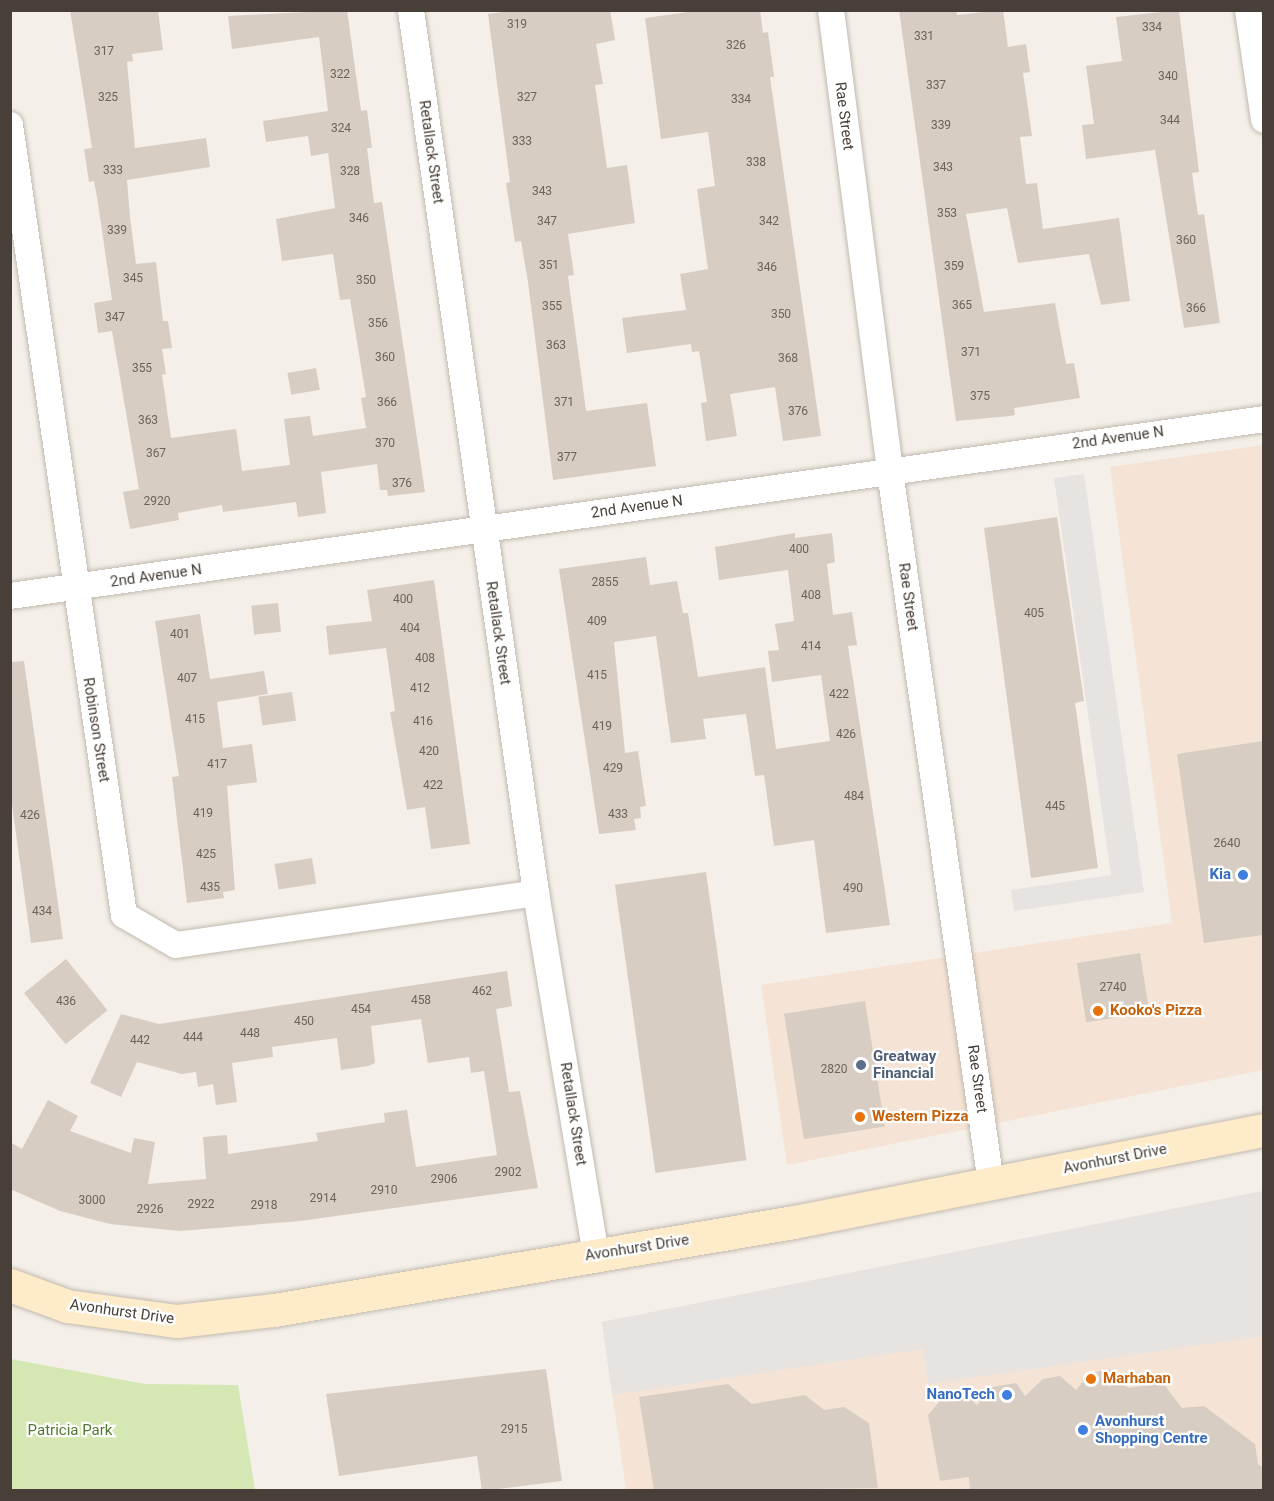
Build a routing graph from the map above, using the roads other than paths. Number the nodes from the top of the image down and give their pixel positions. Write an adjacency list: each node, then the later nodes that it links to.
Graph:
1 (411, 10): 8 (street, Retallack Street)
2 (831, 10): 7 (street, Rae Street)
3 (1248, 10): 4 (street)
4 (1263, 120)
5 (10, 125): 9 (street, Robinson Street)
6 (1263, 419): 7 (street, 2nd Avenue N)
7 (890, 471): 8 (street, 2nd Avenue N); 13 (street, Rae Street)
8 (483, 528): 9 (street, 2nd Avenue N); 11 (street, Retallack Street)
9 (74, 587): 10 (street, 2nd Avenue N); 11 (street, Robinson Street)
10 (10, 596)
11 (536, 893): 14 (street, Retallack Street)
12 (1263, 1130): 13 (street, Avonhurst Drive)
13 (991, 1184): 14 (street, Avonhurst Drive)
14 (596, 1255): 15 (street, Avonhurst Drive)
15 (10, 1285)

